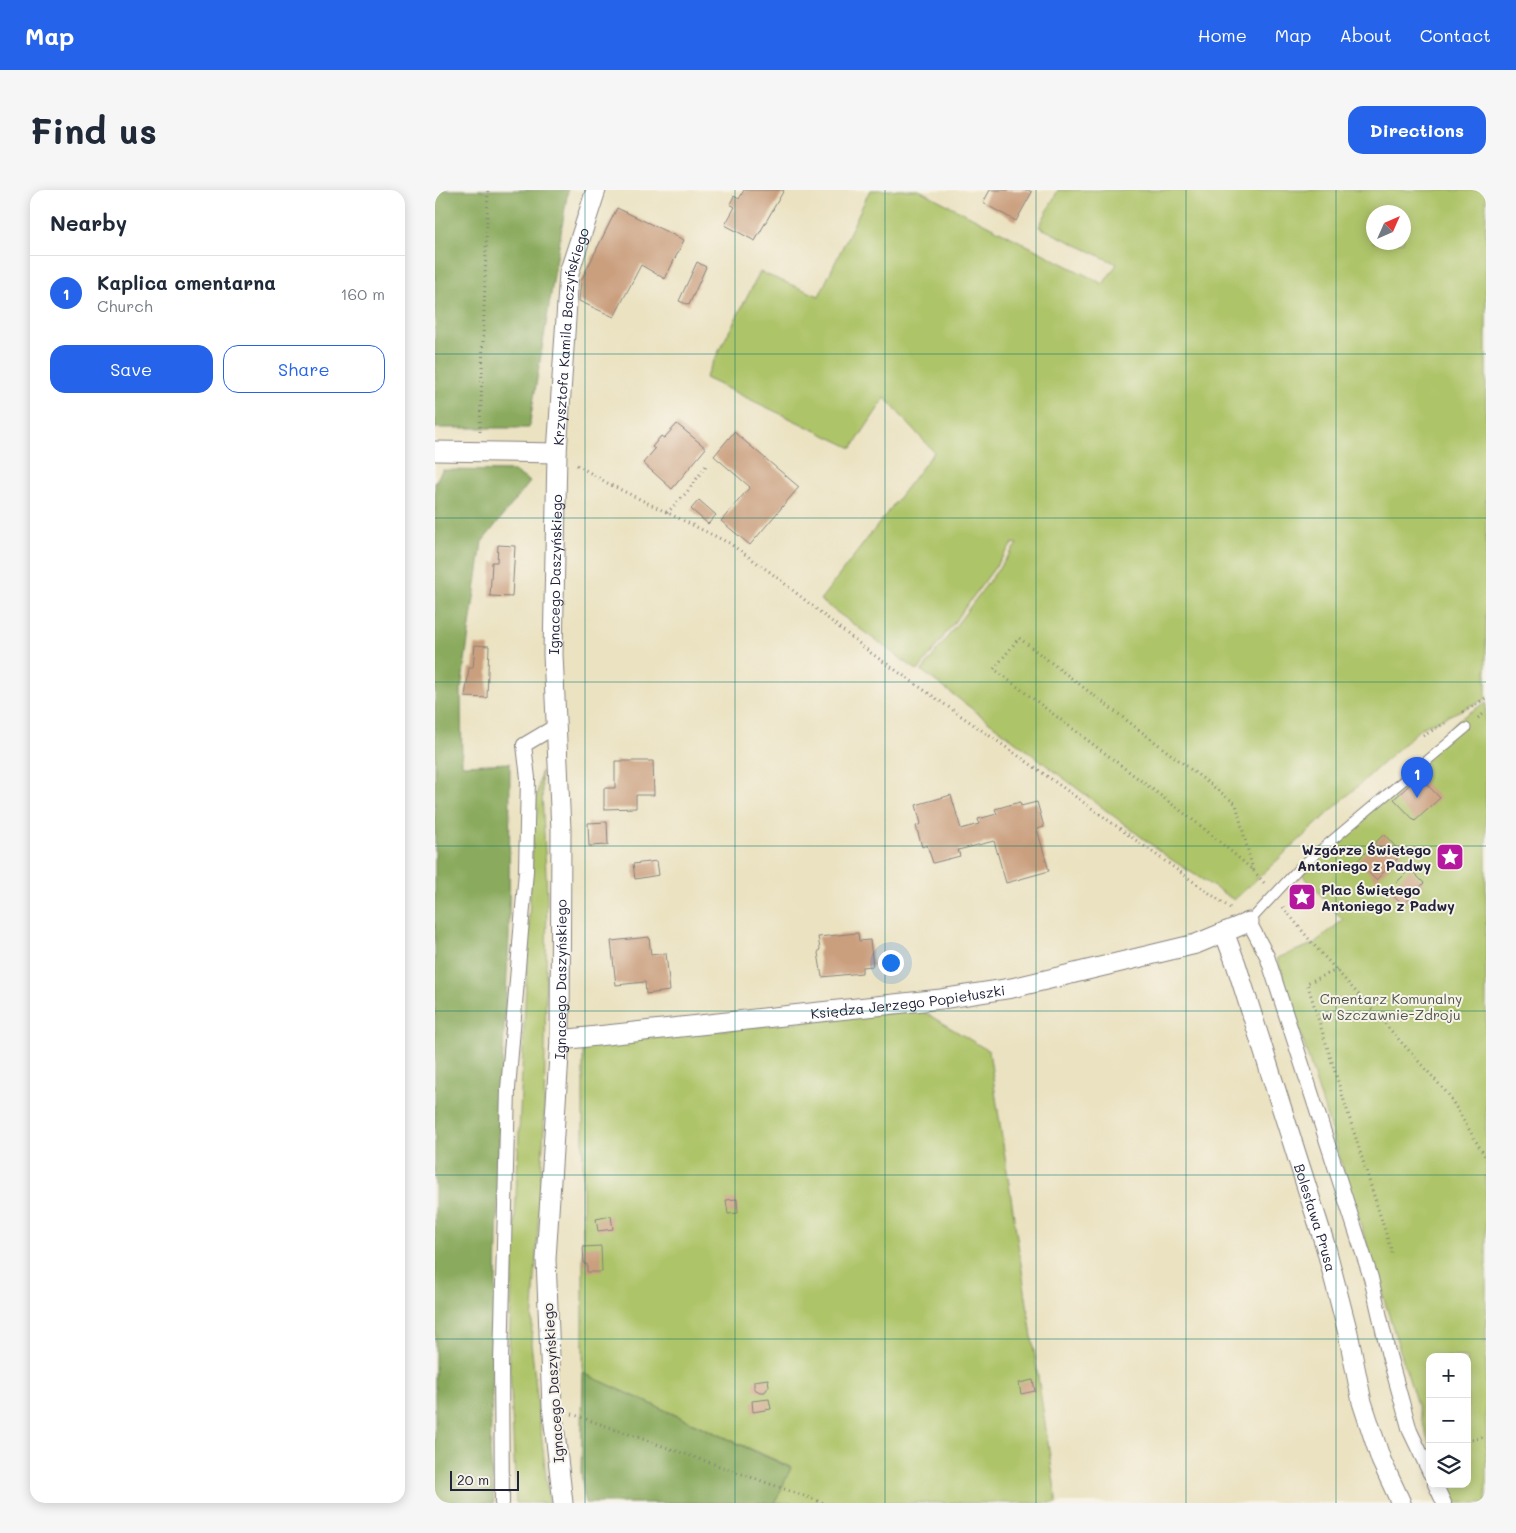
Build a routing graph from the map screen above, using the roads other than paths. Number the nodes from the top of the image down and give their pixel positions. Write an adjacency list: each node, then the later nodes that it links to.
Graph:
1 (596, 190): 3 (street, Krzysztofa Kamila Baczyńskiego)
2 (435, 451): 3 (street, Krzysztofa Kamila Baczyńskiego)
3 (557, 454): 4 (street, Ignacego Daszyńskiego)
4 (556, 726): 8 (street, Ignacego Daszyńskiego); 11 (street)
5 (1466, 728): 6 (lane)
6 (1249, 922): 7 (street, Księdza Jerzego Popiełuszki); 9 (street)
7 (1224, 932): 8 (street, Księdza Jerzego Popiełuszki); 13 (street, Bolesława Prusa)
8 (560, 1040): 12 (street, Ignacego Daszyńskiego)
9 (1426, 1465)
10 (1437, 1488): 14 (street)
11 (502, 1503)
12 (563, 1503)
13 (1401, 1503)
14 (1444, 1503)

